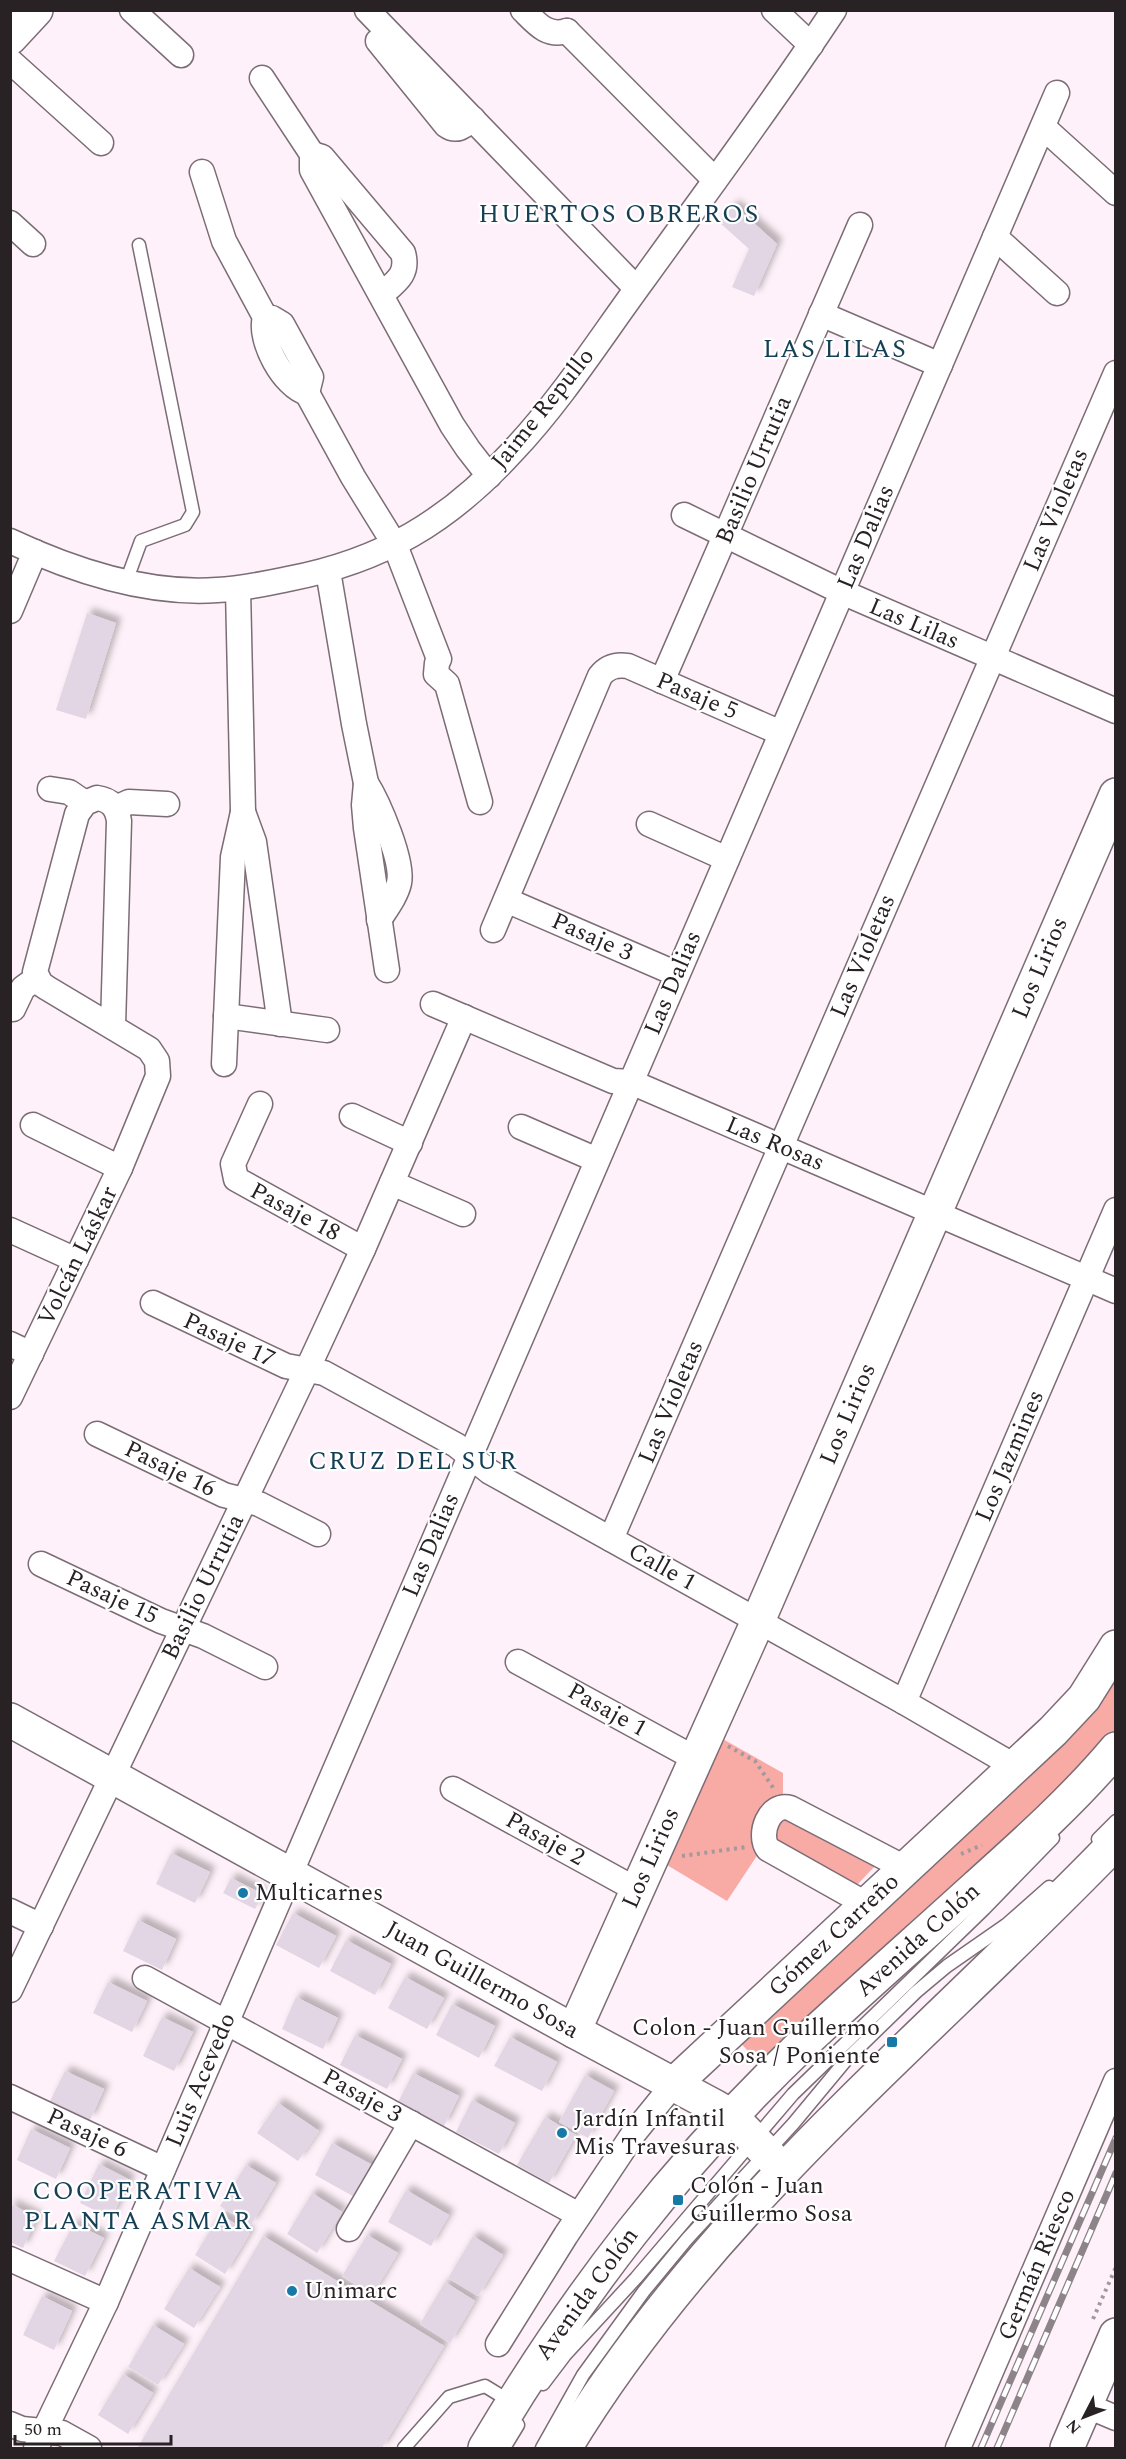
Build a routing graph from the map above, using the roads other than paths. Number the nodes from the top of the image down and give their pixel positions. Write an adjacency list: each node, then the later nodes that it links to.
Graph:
1 (36, 10): 9 (street)
2 (132, 10): 11 (street)
3 (355, 10): 15 (street)
4 (367, 10): 15 (street)
5 (523, 10): 8 (street)
6 (774, 10): 10 (street)
7 (834, 10): 10 (street, Jaime Repullo)
8 (568, 21): 20 (street)
9 (10, 38)
10 (811, 45): 20 (street, Jaime Repullo)
11 (181, 55)
12 (10, 61): 17 (street)
13 (262, 78): 18 (street)
14 (1057, 93): 16 (street, Las Dalias)
15 (473, 119): 27 (street)
16 (1042, 127): 21 (street); 24 (street, Las Dalias)
17 (100, 143)
18 (312, 154): 29 (street); 29 (street)
19 (202, 172): 37 (street)
20 (715, 180): 27 (street, Jaime Repullo)
21 (1116, 193)
22 (10, 224): 25 (street)
23 (860, 225): 30 (street, Basilio Urrutia)
24 (995, 237): 28 (street); 31 (street, Las Dalias)
25 (33, 244)
26 (139, 245): 40 (lane)
27 (636, 288): 33 (street, Jaime Repullo)
28 (1057, 293)
29 (382, 294): 33 (street)
30 (821, 314): 31 (street); 35 (street, Basilio Urrutia)
31 (940, 365): 42 (street, Las Dalias)
32 (1116, 373): 44 (street, Las Violetas)
33 (489, 476): 37 (street, Jaime Repullo)
34 (684, 515): 35 (street, Las Lilas)
35 (726, 535): 42 (street, Las Lilas); 45 (street, Basilio Urrutia)
36 (10, 541): 38 (street, Jaime Repullo)
37 (395, 544): 39 (street, Jaime Repullo); 50 (street)
38 (35, 552): 40 (street, Jaime Repullo); 43 (street)
39 (328, 571): 41 (street, Jaime Repullo); 59 (street)
40 (126, 582): 41 (street, Jaime Repullo)
41 (238, 589): 54 (street)
42 (842, 592): 44 (street, Las Lilas); 47 (street, Las Dalias)
43 (10, 611)
44 (993, 658): 46 (street, Las Lilas); 76 (street, Las Violetas)
45 (662, 681): 47 (street, Pasaje 5); 57 (street, Pasaje 5)
46 (1116, 711)
47 (781, 733): 56 (street, Las Dalias)
48 (50, 789): 51 (street)
49 (1116, 795): 81 (street, Los Lirios)
50 (480, 802)
51 (85, 803): 53 (street); 61 (street)
52 (167, 804): 53 (street)
53 (116, 808): 67 (street)
54 (243, 812): 64 (street); 66 (street)
55 (649, 824): 56 (street)
56 (727, 859): 60 (street, Las Dalias)
57 (506, 900): 58 (street); 60 (street, Pasaje 3)
58 (494, 930)
59 (387, 970)
60 (677, 975): 70 (street, Las Dalias)
61 (37, 978): 63 (street); 67 (street, Volcán Láskar)
62 (433, 1004): 65 (street, Las Rosas)
63 (13, 1009)
64 (226, 1016): 66 (street); 69 (street)
65 (464, 1017): 70 (street, Las Rosas); 75 (street, Basilio Urrutia)
66 (280, 1024): 68 (street)
67 (112, 1026): 78 (street, Volcán Láskar)
68 (327, 1030)
69 (224, 1064)
70 (631, 1082): 76 (street, Las Rosas); 77 (street, Las Dalias)
71 (260, 1104): 84 (street, Pasaje 18)
72 (352, 1116): 75 (street)
73 (33, 1125): 78 (street)
74 (521, 1127): 77 (street)
75 (410, 1143): 79 (street, Basilio Urrutia)
76 (781, 1147): 81 (street, Las Rosas); 96 (street, Las Violetas)
77 (597, 1160): 93 (street, Las Dalias)
78 (120, 1168): 85 (street, Volcán Láskar)
79 (392, 1183): 82 (street); 84 (street, Basilio Urrutia)
80 (1116, 1210): 86 (street, Los Jazmines)
81 (934, 1213): 86 (street, Las Rosas); 98 (street, Los Lirios)
82 (463, 1214)
83 (10, 1230): 85 (street)
84 (363, 1249): 90 (street, Basilio Urrutia)
85 (76, 1260): 89 (street, Volcán Láskar)
86 (1086, 1278): 87 (street, Las Rosas); 103 (street, Los Jazmines)
87 (1116, 1291)
88 (153, 1303): 90 (street, Pasaje 17)
89 (21, 1349): 91 (street, Volcán Láskar)
90 (307, 1370): 93 (street, Calle 1); 94 (street, Basilio Urrutia)
91 (10, 1397)
92 (97, 1434): 94 (street, Pasaje 16)
93 (470, 1455): 96 (street, Calle 1); 114 (street, Las Dalias)
94 (244, 1501): 95 (street, Pasaje 16); 99 (street, Basilio Urrutia)
95 (318, 1534)
96 (611, 1539): 98 (street, Calle 1)
97 (41, 1564): 99 (street, Pasaje 15)
98 (758, 1621): 103 (street, Calle 1); 105 (street, Los Lirios)
99 (183, 1629): 102 (street, Pasaje 15); 108 (street, Basilio Urrutia)
100 (1116, 1647): 107 (street, Gómez Carreño)
101 (518, 1662): 105 (street, Pasaje 1)
102 (265, 1667)
103 (904, 1702): 107 (street, Calle 1)
104 (10, 1720): 108 (street, Juan Guillermo Sosa)
105 (701, 1747): 115 (street, Los Lirios)
106 (1116, 1749): 127 (street, Avenida Colón)
107 (1016, 1767): 113 (street, Gómez Carreño)
108 (112, 1776): 114 (street, Juan Guillermo Sosa); 119 (street, Basilio Urrutia)
109 (453, 1789): 115 (street, Pasaje 2)
110 (1116, 1821): 112 (lane)
111 (1064, 1826): 129 (lane)
112 (1103, 1844): 129 (street)
113 (905, 1868): 117 (street, Gómez Carreño); 117 (street)
114 (290, 1874): 122 (street, Luis Acevedo); 123 (street, Juan Guillermo Sosa)
115 (644, 1875): 123 (street, Los Lirios)
116 (1057, 1880): 129 (lane)
117 (866, 1904): 125 (street, Gómez Carreño)
118 (10, 1911): 119 (street)
119 (41, 1926): 121 (street, Basilio Urrutia)
120 (145, 1978): 122 (street, Pasaje 3)
121 (10, 1989)
122 (226, 2022): 128 (street, Pasaje 3); 130 (street, Luis Acevedo)
123 (574, 2031): 125 (street, Juan Guillermo Sosa)
124 (1116, 2081): 148 (street, Germán Riesco)
125 (674, 2085): 127 (street, Juan Guillermo Sosa); 131 (street, Gómez Carreño)
126 (10, 2097): 130 (street, Pasaje 6)
127 (731, 2116): 129 (street, Juan Guillermo Sosa); 137 (street, Avenida Colón)
128 (411, 2123): 131 (street, Pasaje 3); 132 (street)
129 (768, 2154): 137 (lane); 146 (lane); 147 (street)
130 (163, 2169): 134 (street, Luis Acevedo)
131 (579, 2215): 136 (street, Gómez Carreño)
132 (349, 2229)
133 (10, 2259): 134 (street)
134 (106, 2302): 141 (street, Luis Acevedo)
135 (1116, 2335): 138 (street)
136 (498, 2344)
137 (526, 2401): 143 (lane); 144 (street, Avenida Colón); 145 (lane)
138 (1085, 2405): 139 (street); 149 (street)
139 (1116, 2418)
140 (10, 2424): 141 (street)
141 (41, 2439): 142 (street)
142 (89, 2448)
143 (404, 2448)
144 (485, 2448)
145 (504, 2448)
146 (542, 2448)
147 (566, 2448)
148 (958, 2448)
149 (1067, 2448)

